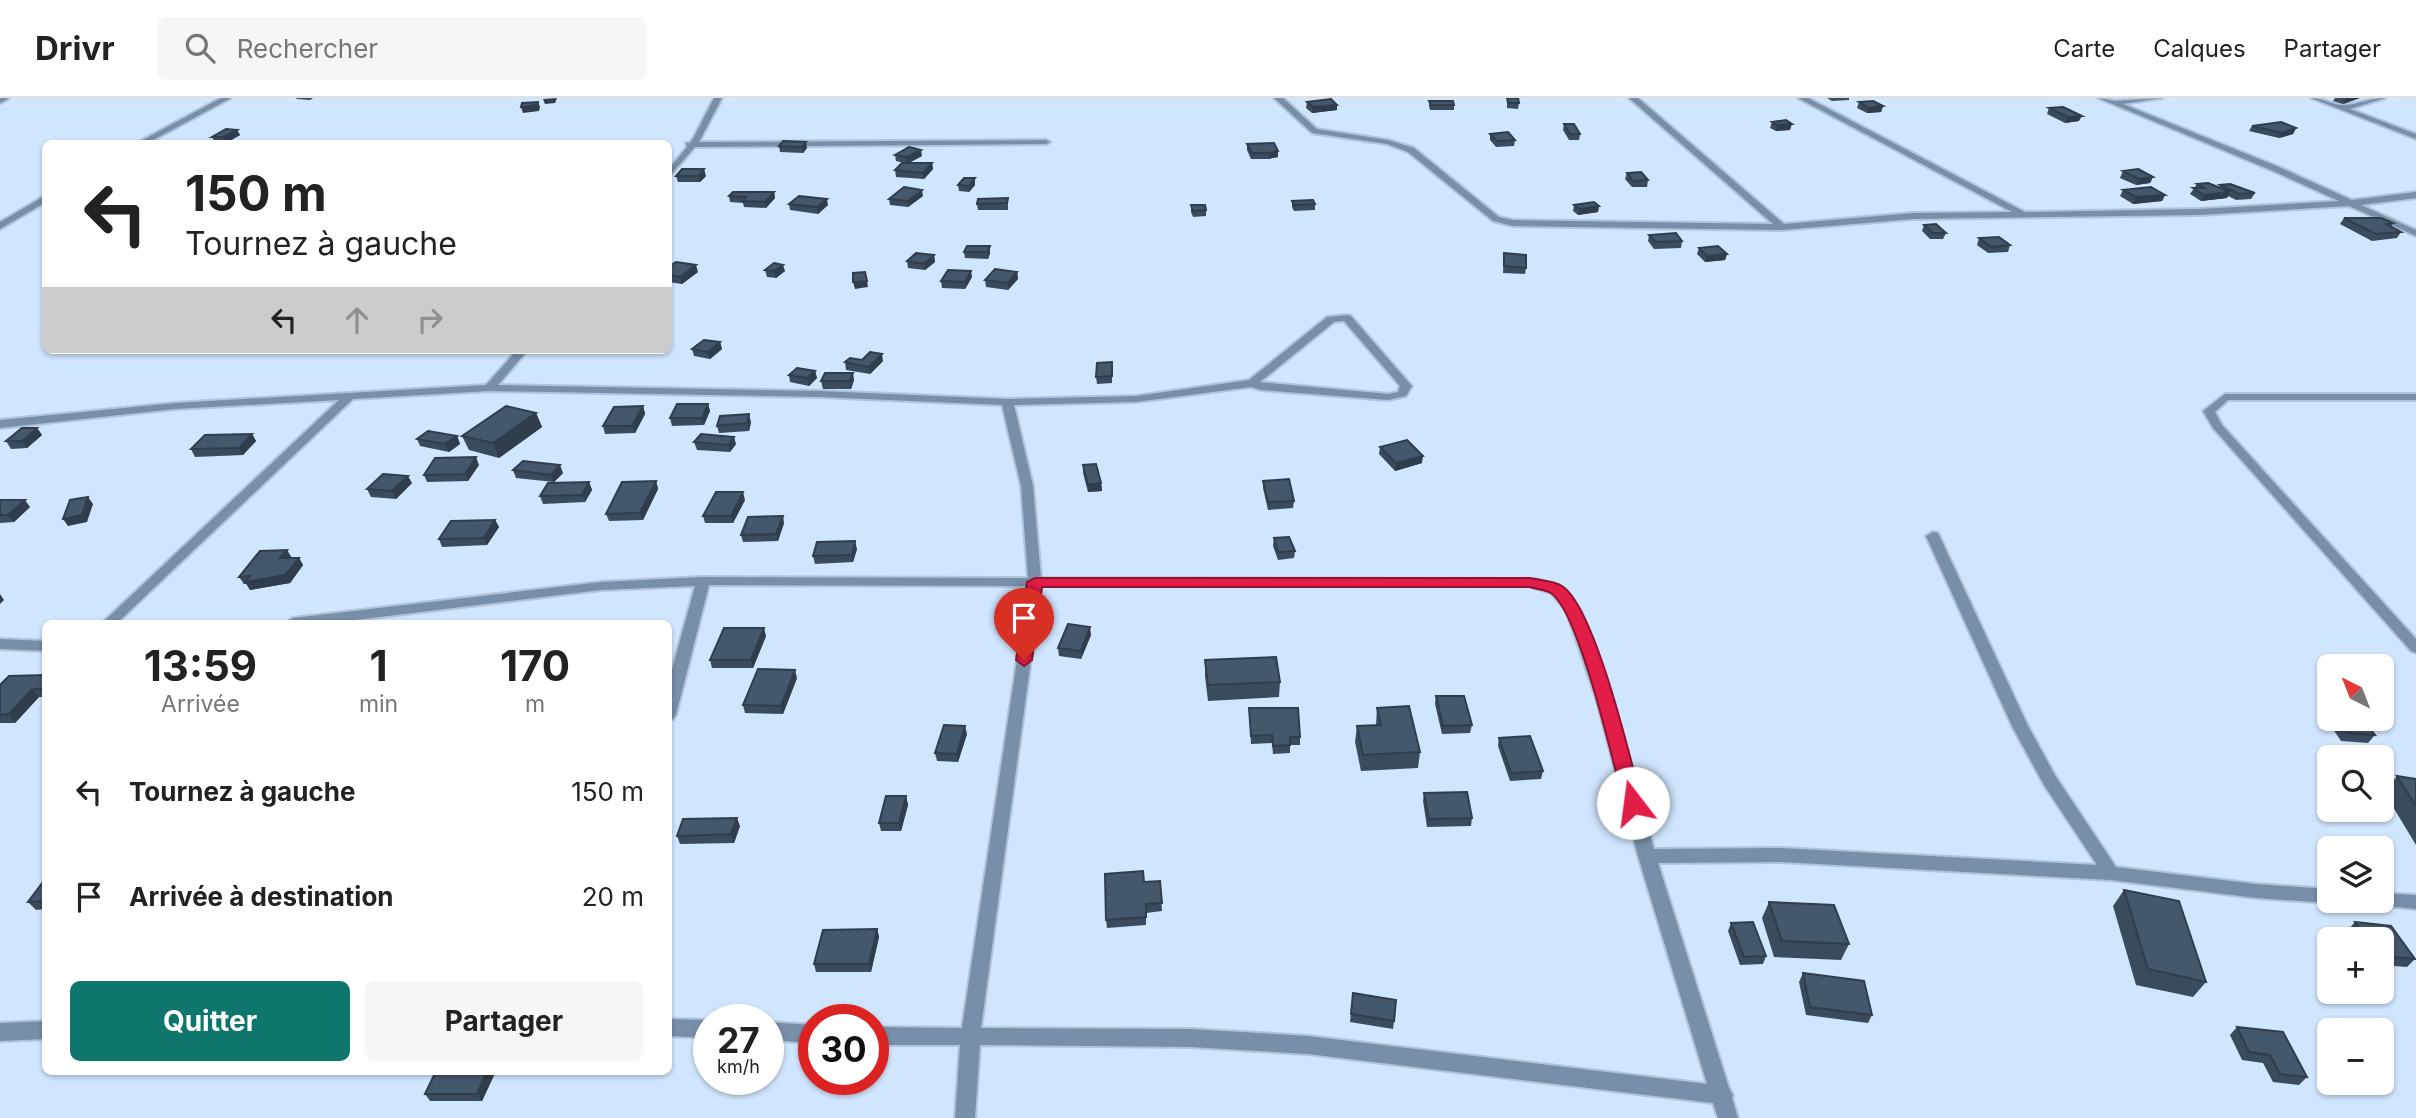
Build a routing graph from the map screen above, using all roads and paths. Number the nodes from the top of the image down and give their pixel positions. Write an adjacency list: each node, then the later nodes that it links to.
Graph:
1 (227, 98): 13 (street)
2 (718, 98): 15 (street)
3 (1278, 98): 22 (street)
4 (1633, 98): 22 (street)
5 (1802, 98): 20 (street)
6 (2102, 98): 10 (street)
7 (2158, 98): 10 (street)
8 (2315, 98): 11 (street)
9 (2381, 98): 11 (street)
10 (2113, 102): 19 (street)
11 (2343, 108): 12 (street)
12 (2416, 137)
13 (147, 140)
14 (1046, 142): 15 (street)
15 (689, 145): 16 (street)
16 (672, 170)
17 (2416, 195): 19 (street)
18 (42, 200): 21 (street)
19 (2353, 203): 20 (street); 23 (street)
20 (2023, 214): 22 (street)
21 (0, 226)
22 (1782, 227)
23 (2416, 233)
24 (519, 354): 26 (street)
25 (1252, 383): 25 (street); 29 (street)
26 (489, 388): 27 (street); 29 (street)
27 (350, 396): 30 (street); 34 (street)
28 (2416, 397): 38 (street)
29 (1007, 402): 33 (street)
30 (0, 424)
31 (1933, 536): 41 (street)
32 (702, 581): 33 (street); 35 (street); 39 (street)
33 (1035, 582): 40 (street); 49 (street)
34 (112, 620)
35 (318, 620)
36 (0, 644): 37 (street)
37 (42, 646)
38 (2416, 648)
39 (672, 699)
40 (1647, 856): 41 (street); 51 (street)
41 (2111, 873): 42 (street)
42 (2317, 895)
43 (2394, 901): 44 (street)
44 (2416, 902)
45 (672, 1027): 46 (street)
46 (693, 1028)
47 (42, 1030): 48 (street)
48 (0, 1032)
49 (971, 1034): 50 (street); 51 (street); 52 (street)
50 (889, 1036)
51 (1723, 1095): 53 (street)
52 (965, 1118)
53 (1728, 1118)

